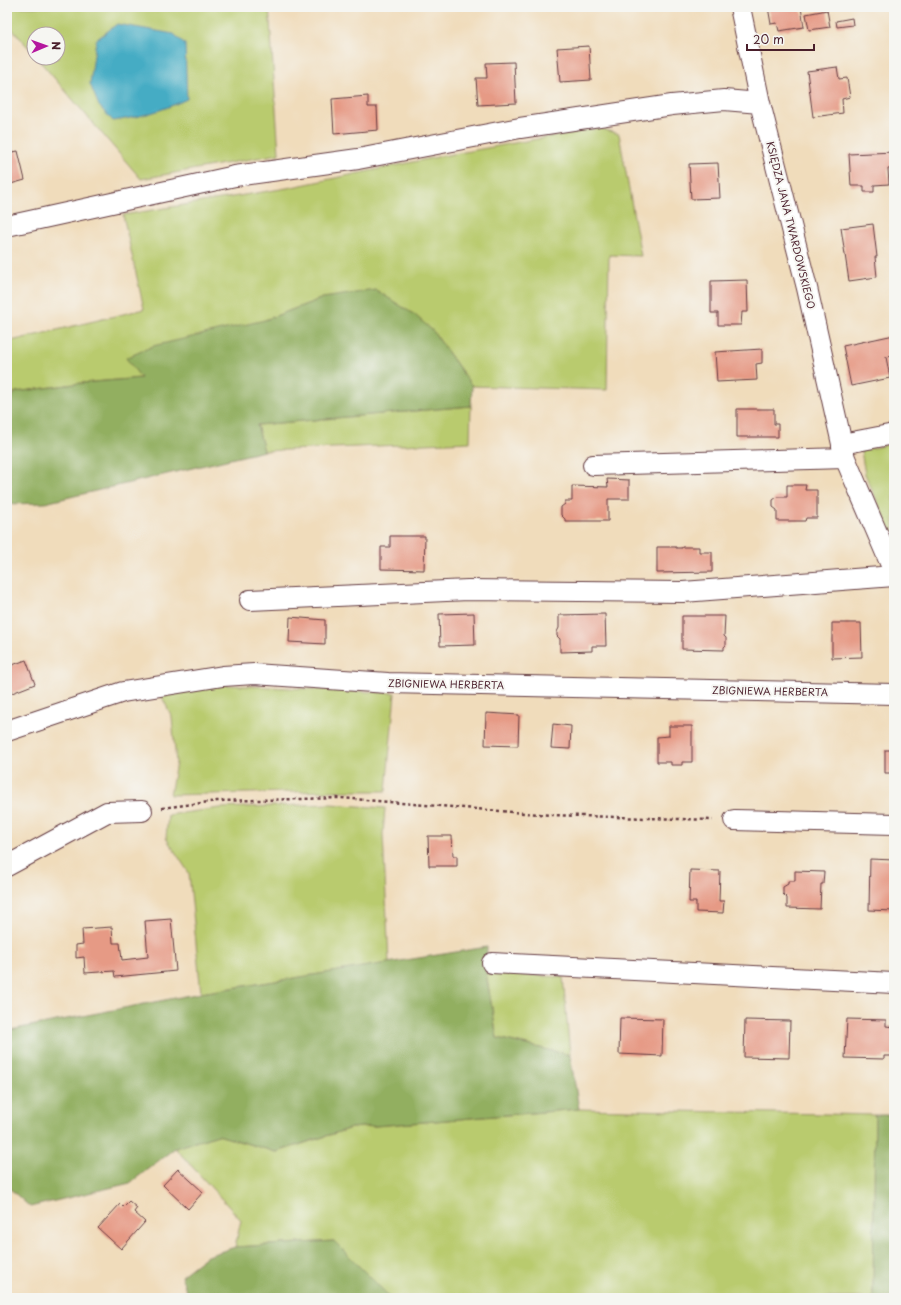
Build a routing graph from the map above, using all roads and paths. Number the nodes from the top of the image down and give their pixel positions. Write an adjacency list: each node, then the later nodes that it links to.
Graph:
1 (740, 7): 2 (street, KSIĘDZA JANA TWARDOWSKIEGO)
2 (760, 104): 3 (street); 5 (street, KSIĘDZA JANA TWARDOWSKIEGO)
3 (7, 226)
4 (894, 434): 5 (street)
5 (843, 451): 6 (street); 7 (street, KSIĘDZA JANA TWARDOWSKIEGO)
6 (593, 465)
7 (894, 572)
8 (894, 576): 9 (street)
9 (250, 600)
10 (894, 694): 11 (street, ZBIGNIEWA HERBERTA)
11 (7, 731)
12 (142, 811): 13 (path); 15 (street)
13 (734, 820): 14 (street)
14 (894, 824)
15 (7, 866)
16 (492, 963): 17 (street)
17 (894, 983)

